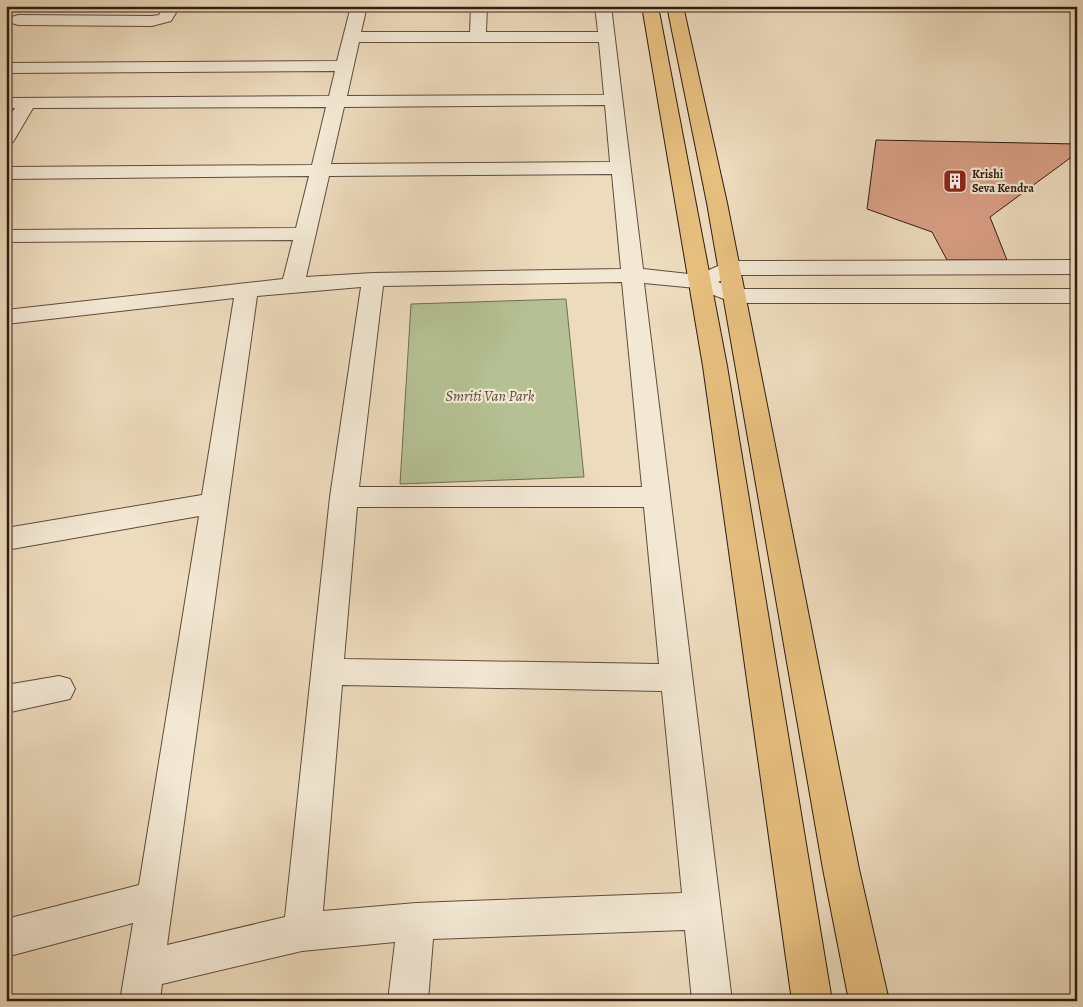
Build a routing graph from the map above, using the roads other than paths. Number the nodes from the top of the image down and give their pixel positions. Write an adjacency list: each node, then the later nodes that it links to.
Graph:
1 (172, 6): 8 (street)
2 (359, 6): 10 (street)
3 (479, 6): 11 (street)
4 (603, 6): 12 (street)
5 (650, 6): 29 (main road)
6 (675, 6): 26 (main road)
7 (22, 13): 8 (street); 9 (street)
8 (100, 14)
9 (6, 36)
10 (353, 37): 11 (street); 13 (street)
11 (478, 37): 12 (street)
12 (606, 37): 15 (street)
13 (346, 66): 14 (street); 16 (street)
14 (6, 68)
15 (614, 100): 16 (street); 20 (street)
16 (338, 101): 18 (street); 21 (street)
17 (6, 103): 18 (street)
18 (27, 103): 19 (street)
19 (6, 138)
20 (622, 168): 21 (street); 27 (street)
21 (322, 171): 22 (street); 23 (street)
22 (6, 173)
23 (306, 234): 24 (street); 30 (street)
24 (6, 236)
25 (1077, 267): 26 (street)
26 (729, 268): 29 (street); 32 (main road)
27 (633, 275): 28 (street); 29 (street); 35 (street)
28 (373, 280): 30 (street); 36 (street)
29 (700, 282): 32 (street); 51 (main road)
30 (293, 285): 31 (street)
31 (246, 292): 34 (street); 37 (street)
32 (734, 296): 33 (street); 52 (main road)
33 (1077, 296)
34 (6, 317)
35 (658, 497): 36 (street); 40 (street)
36 (344, 498): 39 (street)
37 (214, 503): 38 (street); 43 (street)
38 (6, 540)
39 (327, 672): 40 (street); 46 (street)
40 (678, 678): 44 (street)
41 (59, 689): 42 (street)
42 (6, 699)
43 (154, 899): 47 (street); 48 (street)
44 (703, 911): 45 (street); 50 (street)
45 (416, 921): 46 (street); 49 (street)
46 (302, 932): 48 (street)
47 (6, 938)
48 (143, 985)
49 (408, 1001)
50 (712, 1001)
51 (812, 1001)
52 (869, 1001)

